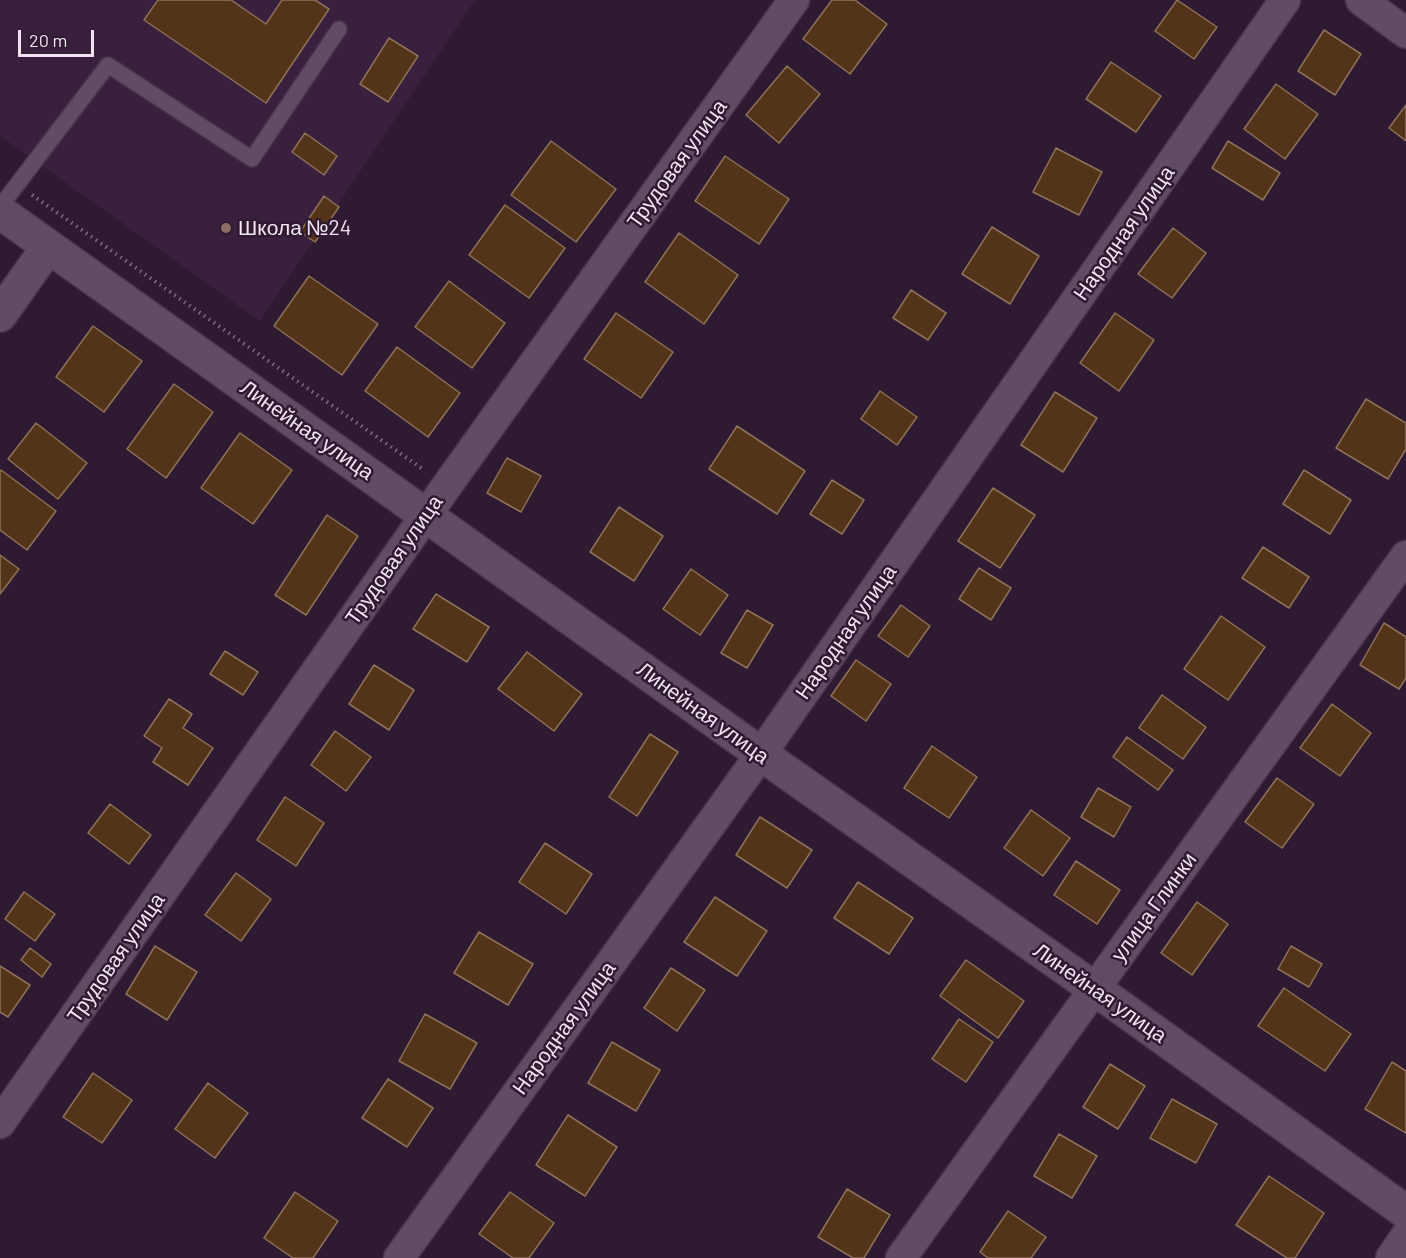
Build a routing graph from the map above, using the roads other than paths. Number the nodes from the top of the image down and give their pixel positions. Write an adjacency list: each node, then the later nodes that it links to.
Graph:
1 (794, 0): 10 (street, Трудовая улица)
2 (1286, 0): 12 (street, Народная улица)
3 (1361, 0): 5 (street)
4 (339, 29): 6 (lane)
5 (1406, 33)
6 (0, 207)
7 (0, 212): 8 (street, Линейная улица)
8 (48, 247): 9 (street); 10 (street, Линейная улица)
9 (0, 315)
10 (426, 514): 12 (street, Линейная улица); 14 (street, Трудовая улица)
11 (1406, 555): 13 (street, улица Глинки)
12 (761, 754): 13 (street, Линейная улица); 17 (street, Народная улица)
13 (1095, 989): 15 (street, Линейная улица); 18 (street, улица Глинки)
14 (0, 1123)
15 (1406, 1212)
16 (1406, 1236): 19 (street)
17 (399, 1258)
18 (901, 1258)
19 (1390, 1258)

